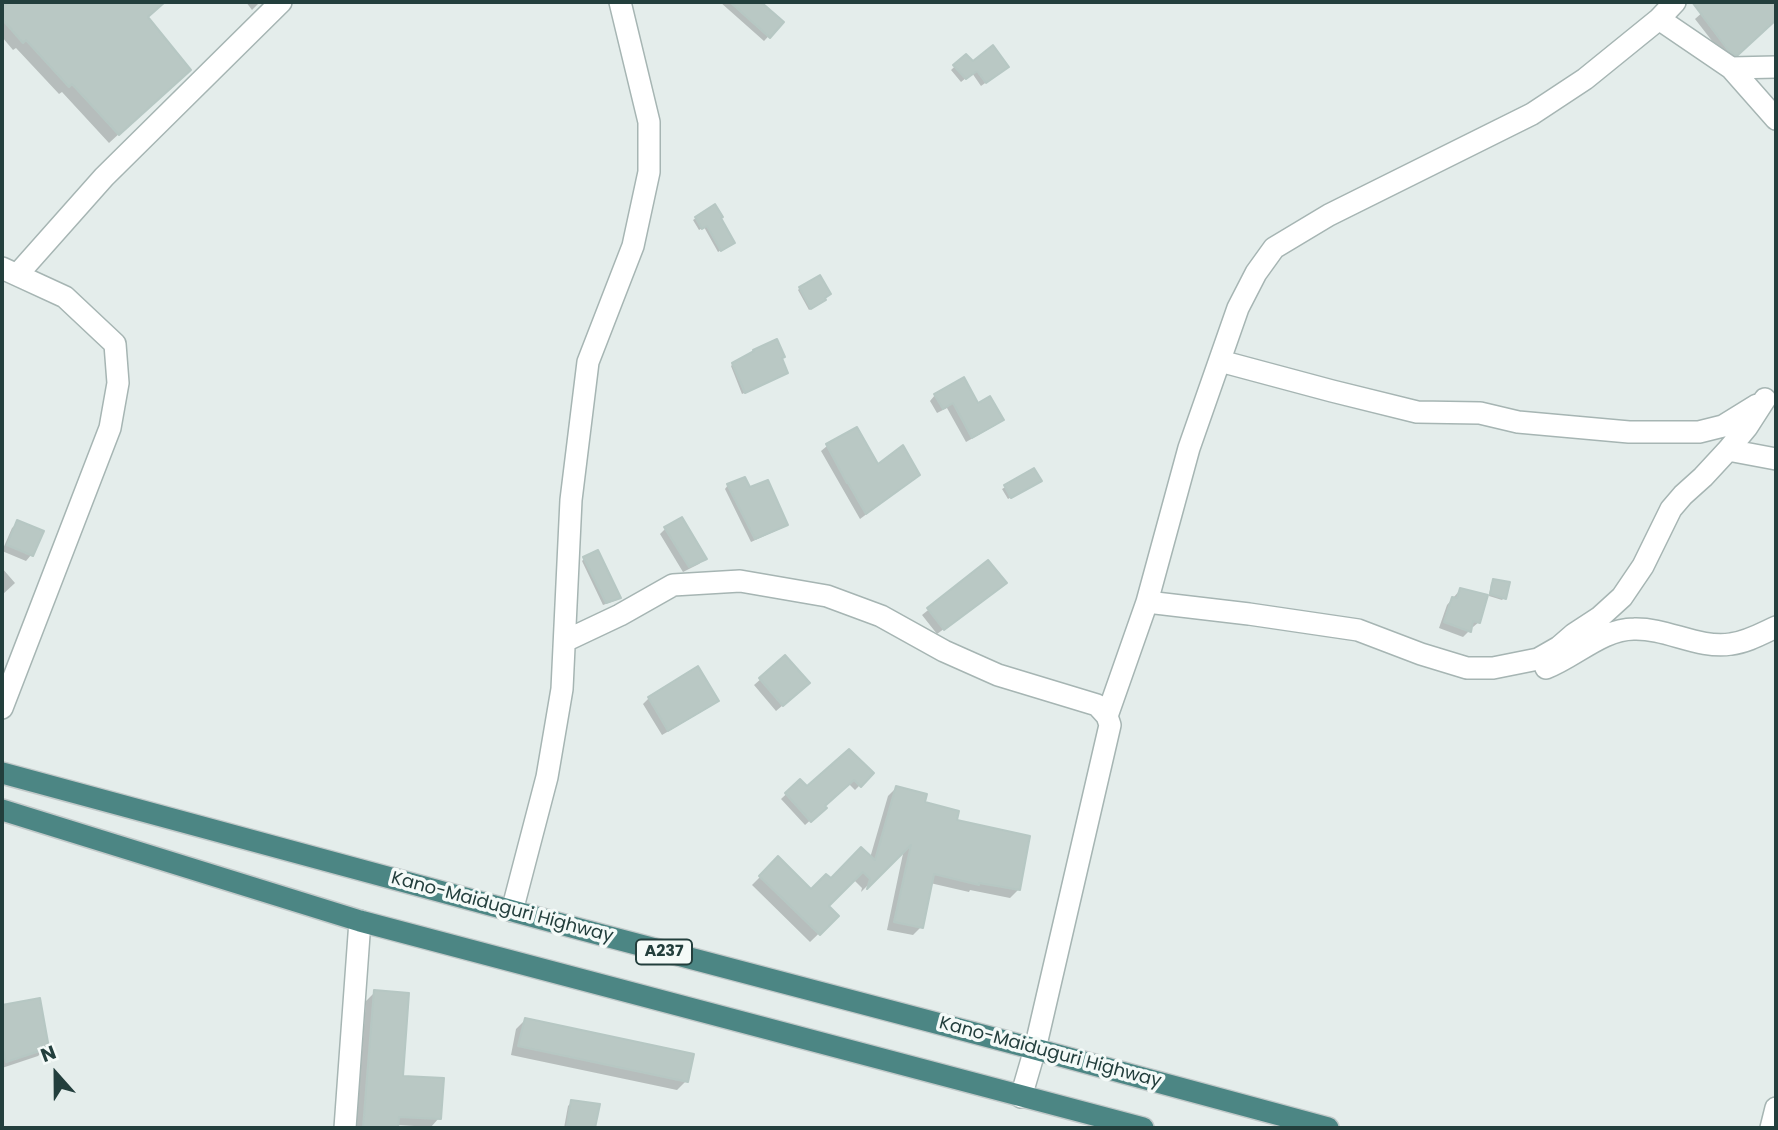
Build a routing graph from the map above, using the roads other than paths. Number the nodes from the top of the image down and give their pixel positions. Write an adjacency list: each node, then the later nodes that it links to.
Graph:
1 (281, 2): 8 (street)
2 (621, 2): 15 (street)
3 (1675, 2): 4 (street)
4 (1659, 19): 6 (street); 9 (street)
5 (1776, 67): 6 (street)
6 (1731, 68): 7 (street)
7 (1776, 119)
8 (9, 272): 17 (street)
9 (1220, 361): 10 (street); 13 (street)
10 (1771, 396): 11 (street)
11 (1728, 450): 12 (street); 16 (street)
12 (1776, 459)
13 (1147, 601): 16 (street); 18 (street)
14 (1776, 627): 16 (street)
15 (565, 641): 18 (street); 21 (street)
16 (1521, 663)
17 (2, 708)
18 (1107, 716): 23 (street)
19 (2, 774): 21 (highway, Kano-Maiduguri Highway / A237)
20 (2, 810): 22 (highway)
21 (513, 911): 23 (highway, Kano-Maiduguri Highway / A237)
22 (360, 921): 24 (highway); 26 (street)
23 (1035, 1049): 24 (street); 28 (highway, Kano-Maiduguri Highway / A237)
24 (1021, 1097): 27 (highway)
25 (1776, 1108): 29 (street)
26 (345, 1128)
27 (1143, 1128)
28 (1328, 1128)
29 (1771, 1128)

